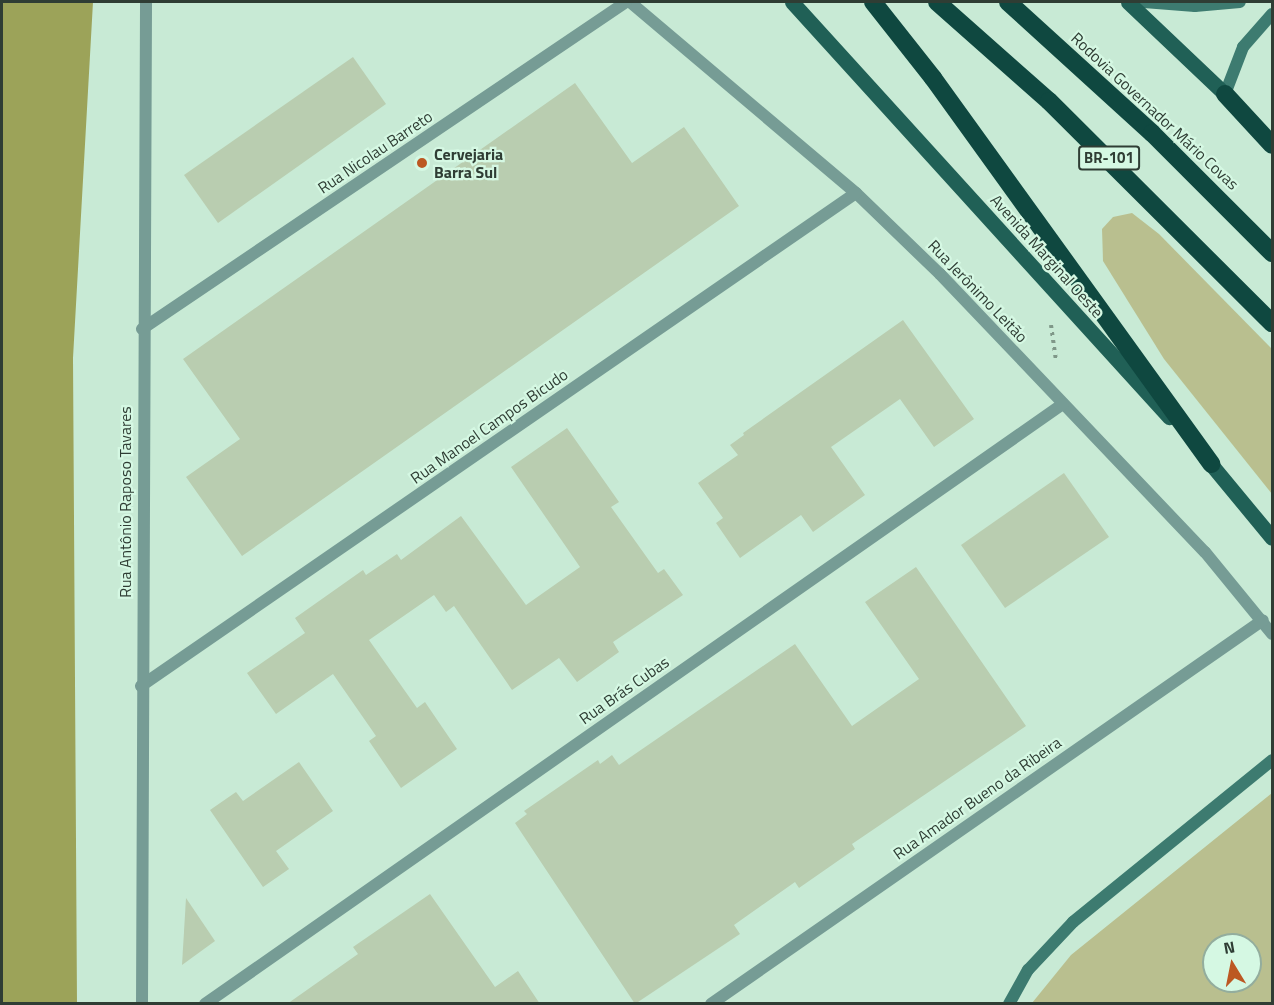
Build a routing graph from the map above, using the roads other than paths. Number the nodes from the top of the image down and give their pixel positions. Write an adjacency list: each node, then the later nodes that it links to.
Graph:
1 (146, 2): 17 (street, Rua Antônio Raposo Tavares)
2 (626, 2): 17 (street, Rua Nicolau Barreto)
3 (630, 2): 14 (street, Rua Jerônimo Leitão)
4 (792, 2): 19 (main road, Avenida Marginal Oeste)
5 (873, 2): 19 (highway)
6 (937, 2): 16 (highway, BR-101)
7 (1008, 2): 15 (highway, Rodovia Governador Mário Covas / BR-101)
8 (1128, 2): 12 (main road)
9 (1144, 2): 10 (main road)
10 (1240, 2)
11 (1272, 14): 12 (main road)
12 (1225, 94): 13 (highway)
13 (1272, 144)
14 (856, 193): 18 (street, Rua Jerônimo Leitão); 23 (street, Rua Manoel Campos Bicudo)
15 (1272, 254)
16 (1272, 323)
17 (142, 329): 23 (street, Rua Antônio Raposo Tavares)
18 (1063, 404): 21 (street, Rua Jerônimo Leitão); 26 (street, Rua Brás Cubas)
19 (1211, 464): 20 (main road, Avenida Marginal Oeste)
20 (1272, 538)
21 (1263, 620): 22 (street, Rua Jerônimo Leitão); 27 (street, Rua Amador Bueno da Ribeira)
22 (1272, 634)
23 (141, 686): 25 (street, Rua Antônio Raposo Tavares)
24 (1272, 760): 28 (main road)
25 (142, 1004)
26 (205, 1004)
27 (711, 1004)
28 (1009, 1004)

